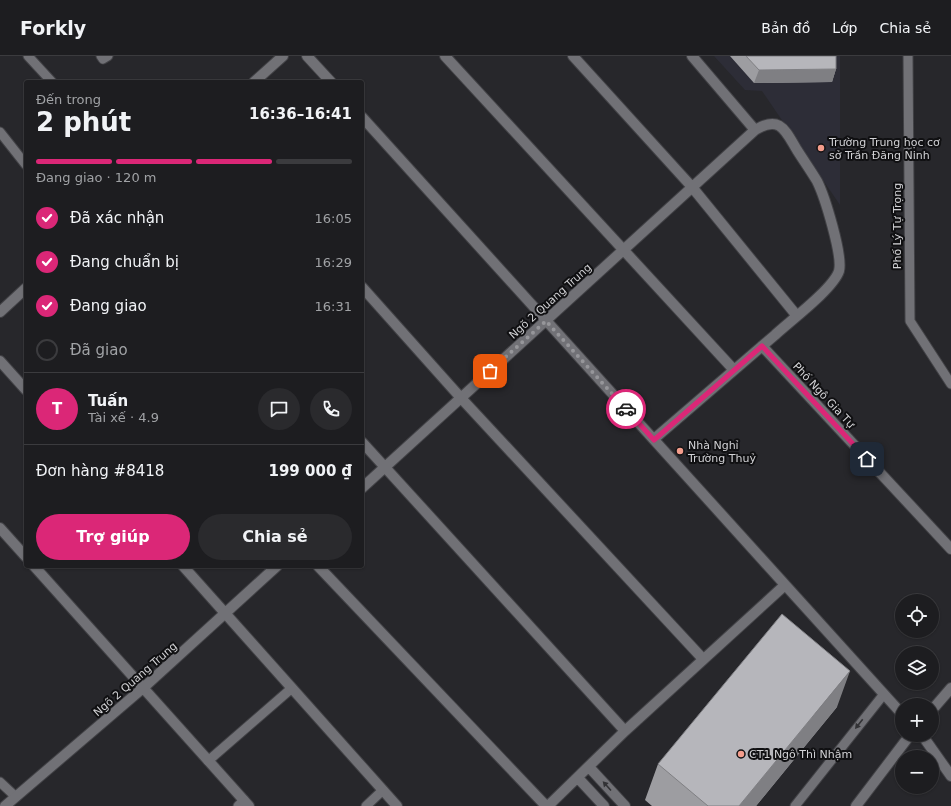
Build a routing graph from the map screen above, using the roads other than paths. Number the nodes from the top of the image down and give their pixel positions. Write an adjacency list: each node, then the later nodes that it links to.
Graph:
1 (28, 56): 10 (lane)
2 (101, 56): 3 (lane)
3 (108, 56)
4 (283, 56): 11 (street)
5 (307, 56): 12 (street)
6 (445, 56): 18 (street)
7 (573, 56): 17 (street)
8 (692, 56): 14 (street)
9 (908, 56): 27 (lane, Phố Lý Tự Trọng)
10 (50, 80)
11 (256, 80)
12 (329, 80)
13 (364, 119): 23 (street)
14 (755, 130): 17 (street, Ngõ 2 Quang Trung); 22 (street)
15 (0, 132): 16 (lane)
16 (24, 162)
17 (692, 188): 18 (street, Ngõ 2 Quang Trung); 22 (street)
18 (624, 250): 23 (street, Ngõ 2 Quang Trung); 26 (street)
19 (364, 289): 29 (street)
20 (24, 290): 21 (street)
21 (0, 312)
22 (797, 316): 24 (street)
23 (546, 321): 29 (street, Ngõ 2 Quang Trung); 30 (street)
24 (762, 346): 26 (street); 35 (street, Phố Ngô Gia Tự)
25 (0, 361): 28 (street)
26 (734, 370): 30 (street)
27 (951, 384)
28 (24, 388)
29 (460, 398): 32 (street, Ngõ 2 Quang Trung); 43 (street)
30 (654, 440): 41 (street)
31 (364, 444): 32 (street)
32 (384, 468): 33 (street, Ngõ 2 Quang Trung); 50 (street)
33 (364, 486)
34 (0, 528): 36 (street)
35 (951, 549)
36 (24, 556)
37 (36, 568): 44 (street)
38 (186, 568): 42 (street)
39 (275, 568): 42 (street, Ngõ 2 Quang Trung)
40 (320, 568): 64 (street)
41 (785, 585): 43 (street); 47 (street)
42 (226, 613): 44 (street, Ngõ 2 Quang Trung); 45 (street)
43 (703, 659): 50 (street)
44 (143, 688): 53 (street); 59 (street, Ngõ 2 Quang Trung)
45 (292, 688): 53 (lane); 58 (street)
46 (951, 688): 48 (street)
47 (884, 694): 49 (street); 67 (lane, one-way to 67)
48 (939, 702)
49 (895, 706)
50 (626, 730): 54 (street)
51 (905, 742): 68 (street)
52 (927, 742): 55 (street)
53 (208, 761): 60 (street)
54 (589, 767): 56 (street); 66 (street, one-way to 54)
55 (951, 776)
56 (578, 778): 64 (street); 65 (street)
57 (0, 782): 59 (lane)
58 (383, 790): 62 (lane); 63 (street)
59 (16, 797): 61 (street, Ngõ 2 Quang Trung)
60 (243, 804)
61 (5, 806)
62 (366, 806)
63 (397, 806)
64 (547, 806)
65 (604, 806)
66 (624, 806)
67 (795, 806)
68 (856, 806)

